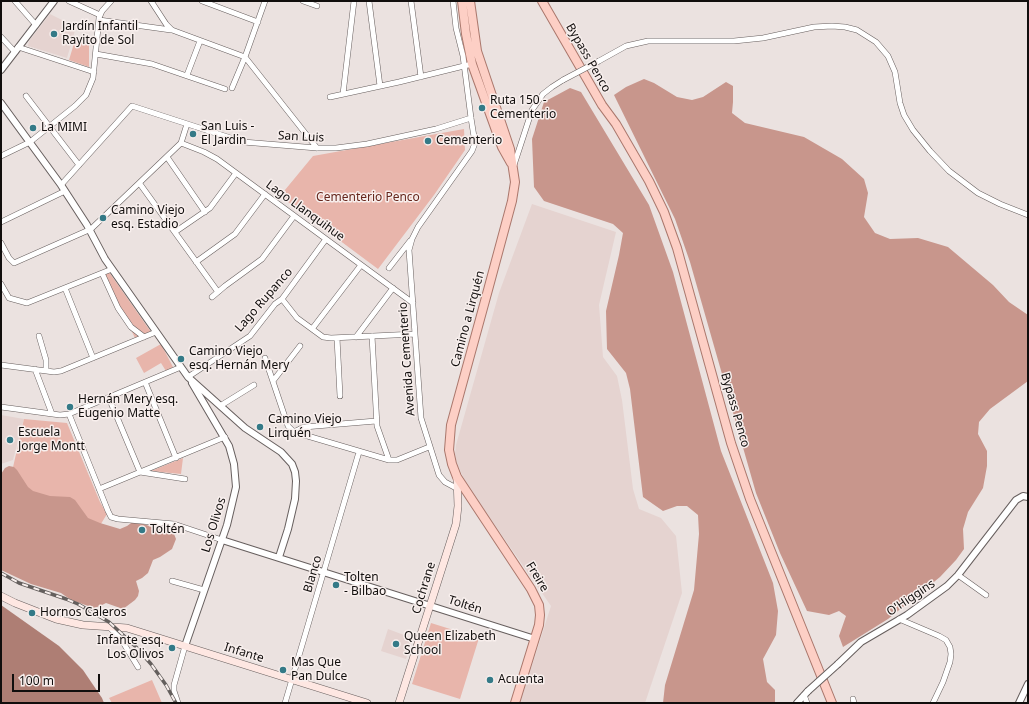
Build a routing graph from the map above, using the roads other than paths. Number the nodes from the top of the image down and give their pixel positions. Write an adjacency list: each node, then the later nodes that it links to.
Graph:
1 (15, 1): 20 (street)
2 (54, 1): 20 (street)
3 (69, 1): 18 (street)
4 (111, 1): 18 (street)
5 (151, 1): 21 (street)
6 (202, 1): 19 (street)
7 (266, 1): 19 (street)
8 (303, 1): 17 (street)
9 (354, 1): 35 (street)
10 (368, 1): 32 (street)
11 (411, 1): 31 (street)
12 (453, 1): 27 (street, Avenida Cementerio)
13 (462, 1): 27 (main road, Camino a Lirquén)
14 (470, 1): 49 (main road, Camino a Lirquén)
15 (542, 1): 41 (main road, Bypass Penco)
16 (547, 1): 41 (main road, Bypass Penco)
17 (317, 6)
18 (99, 18): 21 (street); 25 (street)
19 (258, 22): 26 (street)
20 (36, 25): 24 (street)
21 (172, 30): 23 (street)
22 (1, 37): 24 (street)
23 (200, 41): 26 (street); 30 (street)
24 (17, 50): 28 (street); 29 (street)
25 (96, 54): 29 (street); 30 (street)
26 (245, 57): 33 (street); 45 (street)
27 (468, 65): 31 (street); 39 (street, Avenida Cementerio); 49 (main road, Camino a Lirquén)
28 (1, 70)
29 (94, 72): 42 (street)
30 (187, 75): 34 (street)
31 (421, 77): 32 (street)
32 (380, 86): 35 (street)
33 (232, 88)
34 (225, 89)
35 (343, 94): 37 (street)
36 (26, 96): 42 (street)
37 (330, 97)
38 (1, 103): 43 (street)
39 (471, 118): 45 (street, San Luis); 61 (street, Avenida Cementerio)
40 (187, 124): 44 (street); 45 (street, San Luis); 48 (street, San Luis)
41 (616, 124): 139 (main road, Bypass Penco)
42 (50, 126): 43 (street); 48 (street)
43 (30, 142): 46 (street); 52 (street)
44 (181, 143): 47 (street); 50 (street, Lago Llanquihue)
45 (317, 148)
46 (1, 156)
47 (167, 157): 51 (street); 55 (street)
48 (79, 165): 52 (street)
49 (513, 167): 56 (street, bridge); 110 (main road, Camino a Lirquén)
50 (236, 173): 54 (street, Lago Llanquihue); 55 (street)
51 (140, 184): 59 (street); 60 (street)
52 (61, 185): 53 (street)
53 (65, 191): 58 (street); 59 (street)
54 (265, 194): 57 (street, Lago Llanquihue); 64 (street)
55 (205, 212): 60 (street)
56 (1028, 215)
57 (294, 216): 62 (street, Lago Llanquihue); 72 (street)
58 (1, 222)
59 (90, 230): 63 (street); 67 (street)
60 (175, 232): 64 (street)
61 (412, 239): 66 (street, Avenida Cementerio); 75 (street, Avenida Cementerio)
62 (326, 240): 65 (street, Lago Llanquihue); 74 (street, Lago Rupanco)
63 (1, 243)
64 (196, 262): 72 (street)
65 (361, 265): 71 (street, Lago Llanquihue); 76 (street)
66 (389, 268)
67 (112, 269): 68 (street); 77 (street)
68 (102, 273): 70 (street); 81 (street)
69 (1, 284): 70 (street)
70 (65, 288): 85 (street)
71 (393, 288): 75 (street, Lago Llanquihue); 82 (street)
72 (218, 292): 73 (street)
73 (212, 297)
74 (282, 299): 76 (street); 91 (street, Lago Rupanco)
75 (413, 303): 78 (street, Avenida Cementerio)
76 (312, 330): 83 (street)
77 (156, 332): 81 (street); 88 (street)
78 (415, 334): 80 (street); 105 (street, Avenida Cementerio)
79 (39, 336): 90 (street)
80 (372, 336): 82 (street); 102 (street)
81 (144, 337): 85 (street)
82 (356, 337): 83 (street)
83 (337, 338): 95 (street)
84 (300, 346): 92 (street)
85 (93, 358): 90 (street)
86 (265, 358): 92 (street)
87 (1, 365): 89 (street)
88 (181, 367): 91 (street); 93 (street)
89 (35, 369): 90 (street); 100 (street)
90 (46, 371)
91 (188, 377): 97 (street); 99 (street, Los Olivos)
92 (273, 381): 103 (street)
93 (145, 382): 96 (street); 107 (street)
94 (254, 385): 97 (street)
95 (340, 396)
96 (109, 398): 101 (street); 109 (street)
97 (218, 404): 99 (street); 116 (street)
98 (1, 407): 100 (street)
99 (208, 409): 104 (street, Los Olivos)
100 (52, 414): 101 (street)
101 (69, 414): 112 (street)
102 (376, 421): 103 (street); 108 (street)
103 (294, 432): 106 (street)
104 (225, 437): 107 (street); 115 (street, Los Olivos)
105 (429, 447): 108 (street); 113 (street, Avenida Cementerio)
106 (359, 452): 108 (street); 117 (street, Blanco)
107 (176, 458): 109 (street)
108 (390, 460)
109 (140, 472): 111 (street); 112 (street)
110 (458, 477): 113 (main road, Cochrane); 126 (main road, Freire)
111 (185, 479)
112 (99, 489): 115 (street, Toltén)
113 (458, 489): 123 (main road, Cochrane)
114 (1025, 496): 118 (street, O'Higgins)
115 (222, 540): 116 (street, Toltén); 120 (street, Los Olivos)
116 (280, 558): 117 (street, Toltén)
117 (324, 572): 123 (street, Toltén); 129 (street, Blanco)
118 (958, 575): 121 (street); 124 (street, O'Higgins)
119 (172, 581): 120 (street)
120 (204, 590): 127 (street, Los Olivos)
121 (986, 595)
122 (1, 596): 125 (main road, Infante)
123 (430, 606): 126 (street, Toltén); 135 (main road, Cochrane)
124 (899, 619): 131 (street, O'Higgins, bridge); 140 (street)
125 (112, 627): 127 (main road, Infante); 128 (street)
126 (534, 639): 136 (main road, Freire)
127 (185, 646): 129 (main road, Infante); 132 (street, Los Olivos)
128 (138, 666)
129 (292, 679): 133 (street, Blanco); 134 (main road, Infante)
130 (1028, 684): 141 (street)
131 (806, 693): 137 (street, O'Higgins); 138 (street)
132 (178, 703)
133 (285, 703)
134 (367, 703)
135 (399, 703)
136 (515, 703)
137 (797, 703)
138 (808, 703)
139 (832, 703)
140 (933, 703)
141 (1019, 703)

